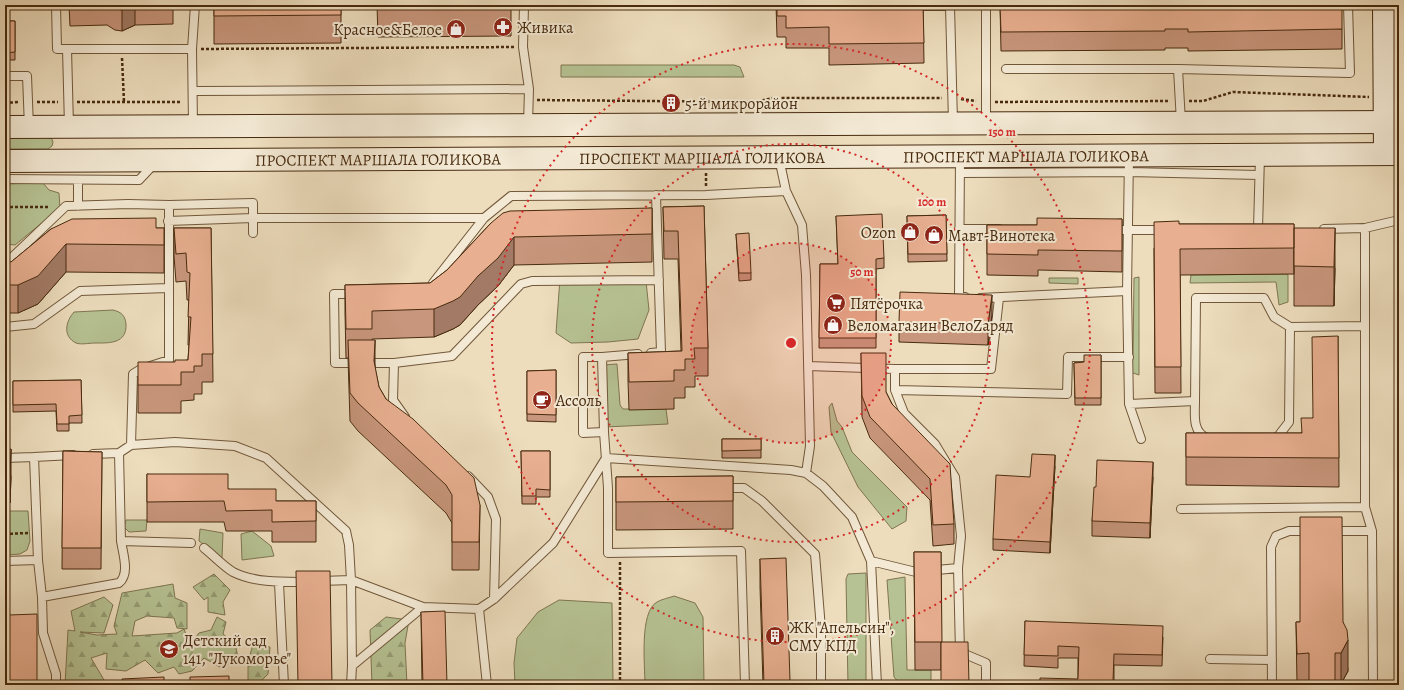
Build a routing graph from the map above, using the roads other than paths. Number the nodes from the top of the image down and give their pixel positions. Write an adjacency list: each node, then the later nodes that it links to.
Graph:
1 (56, 5): 9 (lane)
2 (195, 5): 10 (lane)
3 (524, 5): 14 (lane)
4 (950, 5): 8 (lane); 18 (lane)
5 (986, 5): 19 (lane)
6 (1348, 5): 12 (lane)
7 (1384, 5): 17 (main road)
8 (904, 6)
9 (67, 49): 10 (lane); 25 (lane)
10 (192, 49): 15 (lane)
11 (1006, 69): 12 (lane)
12 (1178, 70): 16 (lane)
13 (5, 76): 24 (lane)
14 (528, 89): 15 (lane); 20 (lane)
15 (194, 92): 21 (lane)
16 (1181, 122): 17 (main road, ПРОСПЕКТ МАРШАЛА ГОЛИКОВА); 19 (main road, ПРОСПЕКТ МАРШАЛА ГОЛИКОВА)
17 (1392, 122): 26 (main road)
18 (953, 123): 19 (main road, ПРОСПЕКТ МАРШАЛА ГОЛИКОВА); 20 (main road, ПРОСПЕКТ МАРШАЛА ГОЛИКОВА)
19 (986, 123)
20 (528, 125): 22 (main road, ПРОСПЕКТ МАРШАЛА ГОЛИКОВА)
21 (193, 126): 22 (main road, ПРОСПЕКТ МАРШАЛА ГОЛИКОВА); 25 (main road, ПРОСПЕКТ МАРШАЛА ГОЛИКОВА)
22 (270, 126): 28 (main road)
23 (5, 127): 24 (main road, ПРОСПЕКТ МАРШАЛА ГОЛИКОВА)
24 (29, 127): 25 (main road, ПРОСПЕКТ МАРШАЛА ГОЛИКОВА)
25 (69, 127): 33 (main road)
26 (1392, 154): 32 (main road, ПРОСПЕКТ МАРШАЛА ГОЛИКОВА)
27 (779, 157): 28 (main road, ПРОСПЕКТ МАРШАЛА ГОЛИКОВА); 30 (main road, ПРОСПЕКТ МАРШАЛА ГОЛИКОВА); 35 (lane)
28 (272, 160): 33 (main road, ПРОСПЕКТ МАРШАЛА ГОЛИКОВА)
29 (5, 161): 33 (main road, ПРОСПЕКТ МАРШАЛА ГОЛИКОВА)
30 (960, 164): 31 (main road, ПРОСПЕКТ МАРШАЛА ГОЛИКОВА); 44 (lane)
31 (1129, 164): 32 (main road, ПРОСПЕКТ МАРШАЛА ГОЛИКОВА); 49 (lane)
32 (1260, 165): 46 (lane)
33 (74, 170): 34 (lane); 38 (lane)
34 (5, 179)
35 (786, 191): 36 (lane); 65 (lane)
36 (656, 195): 40 (lane); 53 (lane)
37 (169, 205): 38 (lane); 39 (lane); 42 (lane)
38 (78, 206): 52 (lane)
39 (253, 218): 40 (lane); 42 (lane); 51 (lane)
40 (484, 218): 54 (lane)
41 (1399, 220): 43 (lane)
42 (168, 221): 55 (lane)
43 (1365, 228): 47 (lane); 59 (lane)
44 (959, 229): 45 (lane); 58 (lane)
45 (1006, 229)
46 (1258, 229)
47 (1312, 229)
48 (1106, 230): 49 (lane)
49 (1129, 230): 50 (lane); 56 (lane)
50 (1174, 230)
51 (253, 233)
52 (5, 264)
53 (659, 280): 63 (lane); 64 (lane)
54 (428, 286)
55 (168, 288): 60 (lane); 75 (lane)
56 (1127, 291): 58 (lane); 62 (lane)
57 (364, 294): 64 (lane)
58 (999, 298): 66 (lane)
59 (1365, 326): 61 (lane); 83 (lane)
60 (5, 327)
61 (1290, 327): 68 (lane); 73 (lane)
62 (1129, 356): 67 (lane); 69 (lane)
63 (602, 357): 71 (lane); 71 (lane)
64 (394, 363): 70 (lane)
65 (808, 366): 66 (lane); 81 (lane)
66 (895, 369): 67 (lane)
67 (895, 390): 92 (lane)
68 (1195, 400): 69 (lane); 74 (lane)
69 (1129, 404): 72 (lane)
70 (413, 425)
71 (604, 432): 79 (lane)
72 (1141, 439)
73 (1262, 439)
74 (1218, 440)
75 (131, 445): 76 (lane); 93 (lane)
76 (119, 453): 77 (lane); 86 (lane)
77 (34, 457): 78 (lane); 89 (lane)
78 (5, 458)
79 (606, 458): 81 (lane); 96 (lane); 106 (lane)
80 (461, 469): 96 (lane)
81 (806, 473): 91 (lane)
82 (712, 488): 107 (lane)
83 (1365, 507): 84 (lane); 85 (lane)
84 (1181, 509)
85 (1372, 531): 100 (lane); 111 (lane)
86 (121, 541): 87 (lane); 95 (lane)
87 (191, 543)
88 (204, 548): 94 (lane)
89 (38, 560): 90 (lane); 95 (lane)
90 (5, 561)
91 (871, 561): 92 (lane); 108 (lane)
92 (958, 568): 109 (lane)
93 (351, 580): 94 (lane); 97 (lane); 101 (lane)
94 (279, 582): 103 (lane)
95 (42, 596): 102 (lane)
96 (494, 599): 98 (lane)
97 (423, 607): 98 (lane); 101 (lane)
98 (479, 609): 105 (lane)
99 (1210, 659): 100 (lane)
100 (1272, 660): 110 (lane)
101 (352, 666): 104 (lane)
102 (56, 685)
103 (284, 685)
104 (351, 685)
105 (487, 685)
106 (745, 685)
107 (821, 685)
108 (877, 685)
109 (986, 685)
110 (1272, 685)
111 (1373, 685)

